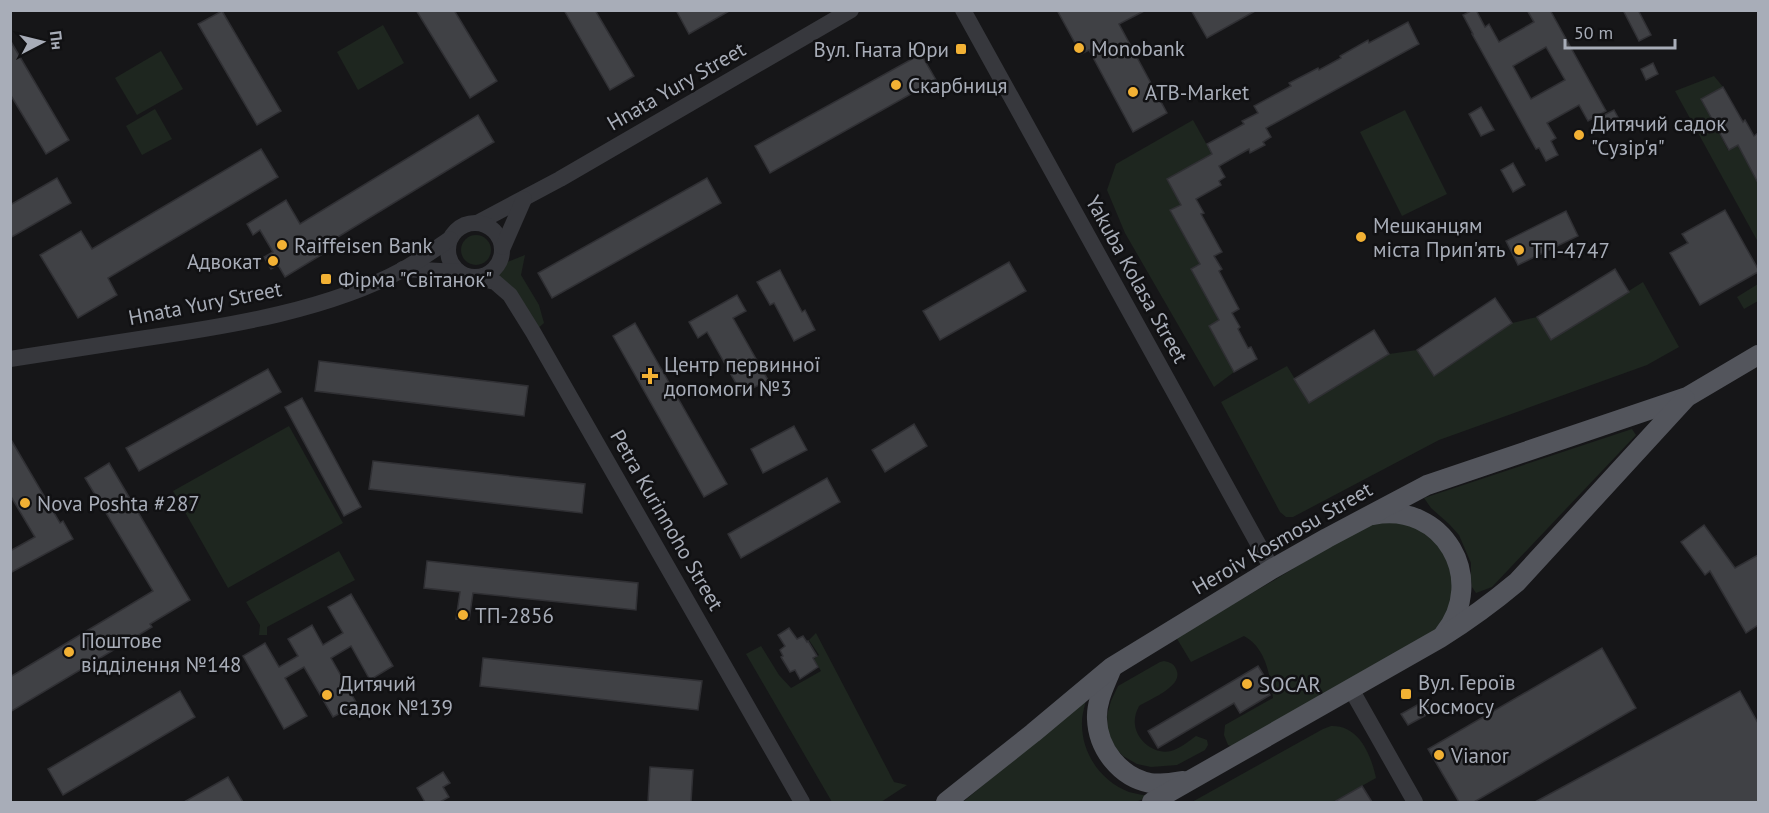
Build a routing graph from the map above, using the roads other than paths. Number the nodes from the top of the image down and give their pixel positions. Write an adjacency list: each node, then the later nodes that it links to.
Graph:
1 (851, 10): 3 (street, Hnata Yury Street)
2 (963, 10): 14 (street, Yakuba Kolasa Street)
3 (524, 199): 4 (street, Hnata Yury Street); 6 (street)
4 (479, 222): 5 (street); 6 (street)
5 (450, 239): 7 (street, Hnata Yury Street); 8 (street)
6 (503, 247): 9 (street)
7 (403, 269): 8 (street, Hnata Yury Street); 11 (street, Hnata Yury Street)
8 (459, 272): 9 (street)
9 (476, 277): 19 (street, Petra Kurinnoho Street)
10 (1758, 355): 12 (main road, Heroiv Kosmosu Street)
11 (10, 359)
12 (1687, 397): 13 (main road, Heroiv Kosmosu Street); 15 (main road, Heroiv Kosmosu Street)
13 (1367, 516): 14 (main road, Heroiv Kosmosu Street); 15 (main road)
14 (1272, 569): 16 (main road, Heroiv Kosmosu Street)
15 (1440, 638): 17 (main road, Heroiv Kosmosu Street)
16 (1112, 667): 18 (main road); 20 (main road, Heroiv Kosmosu Street)
17 (1351, 689): 18 (main road, Heroiv Kosmosu Street); 22 (street)
18 (1197, 778): 21 (main road, Heroiv Kosmosu Street)
19 (802, 802)
20 (946, 802)
21 (1152, 802)
22 (1414, 802)

